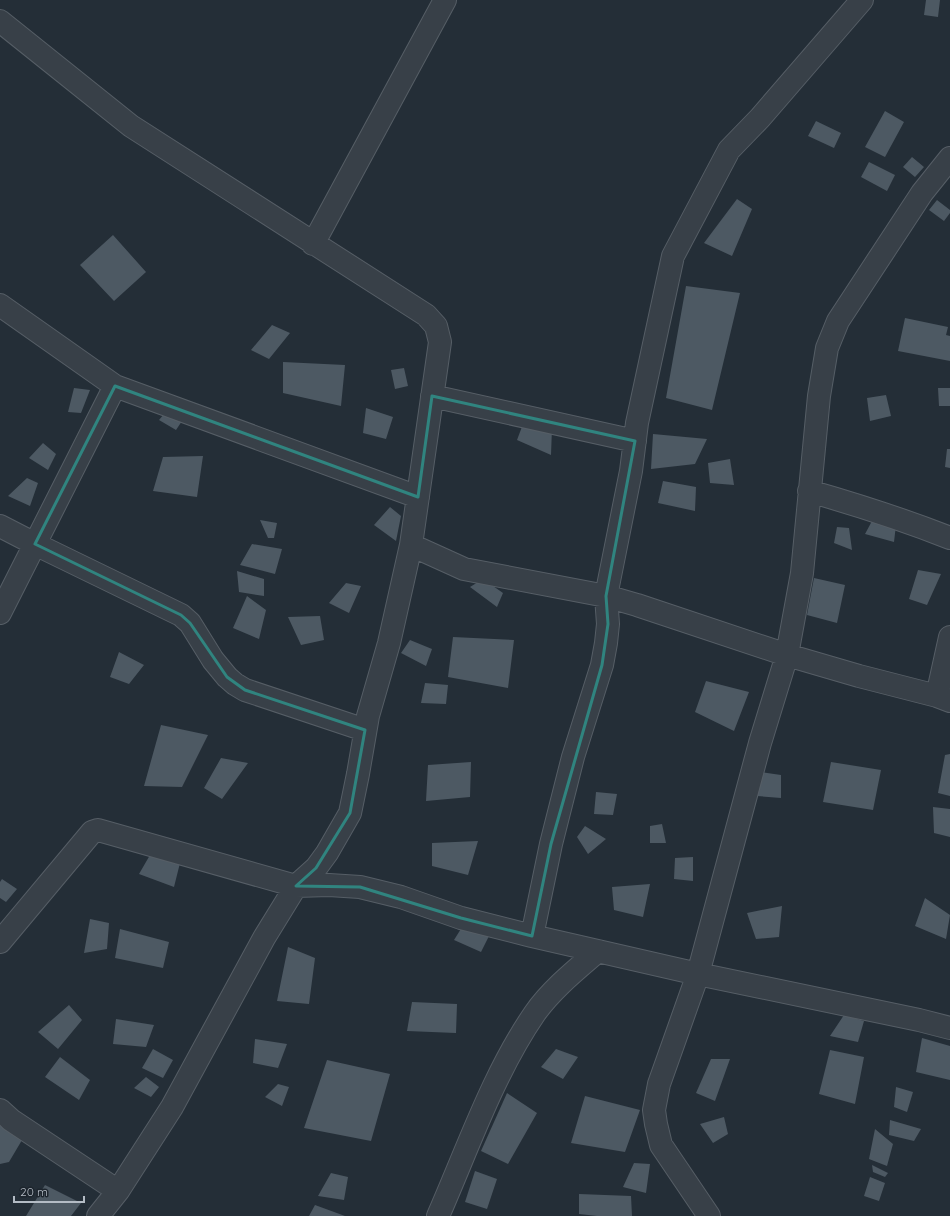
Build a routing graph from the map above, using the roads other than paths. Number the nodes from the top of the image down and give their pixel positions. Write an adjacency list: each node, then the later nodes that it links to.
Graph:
1 (445, 0): 5 (street)
2 (862, 0): 9 (street)
3 (0, 21): 5 (street)
4 (950, 158): 10 (street)
5 (313, 244): 8 (street)
6 (0, 305): 7 (street)
7 (115, 386): 11 (street); 14 (street)
8 (432, 396): 9 (street); 11 (street)
9 (635, 441): 16 (street)
10 (809, 491): 13 (street); 19 (street)
11 (418, 497): 15 (street)
12 (0, 526): 14 (street)
13 (950, 538)
14 (35, 544): 17 (street); 21 (street)
15 (411, 545): 16 (street); 21 (street)
16 (606, 596): 19 (street); 23 (street)
17 (0, 613)
18 (950, 637): 20 (street)
19 (787, 655): 20 (street); 26 (street)
20 (943, 698)
21 (365, 730): 22 (street)
22 (296, 886): 23 (street); 24 (street); 29 (street)
23 (532, 936): 25 (street)
24 (0, 942)
25 (598, 951): 26 (street); 31 (street)
26 (698, 974): 27 (street); 32 (street)
27 (950, 1028)
28 (0, 1110): 29 (street)
29 (118, 1190): 30 (street)
30 (98, 1216)
31 (438, 1216)
32 (709, 1216)

